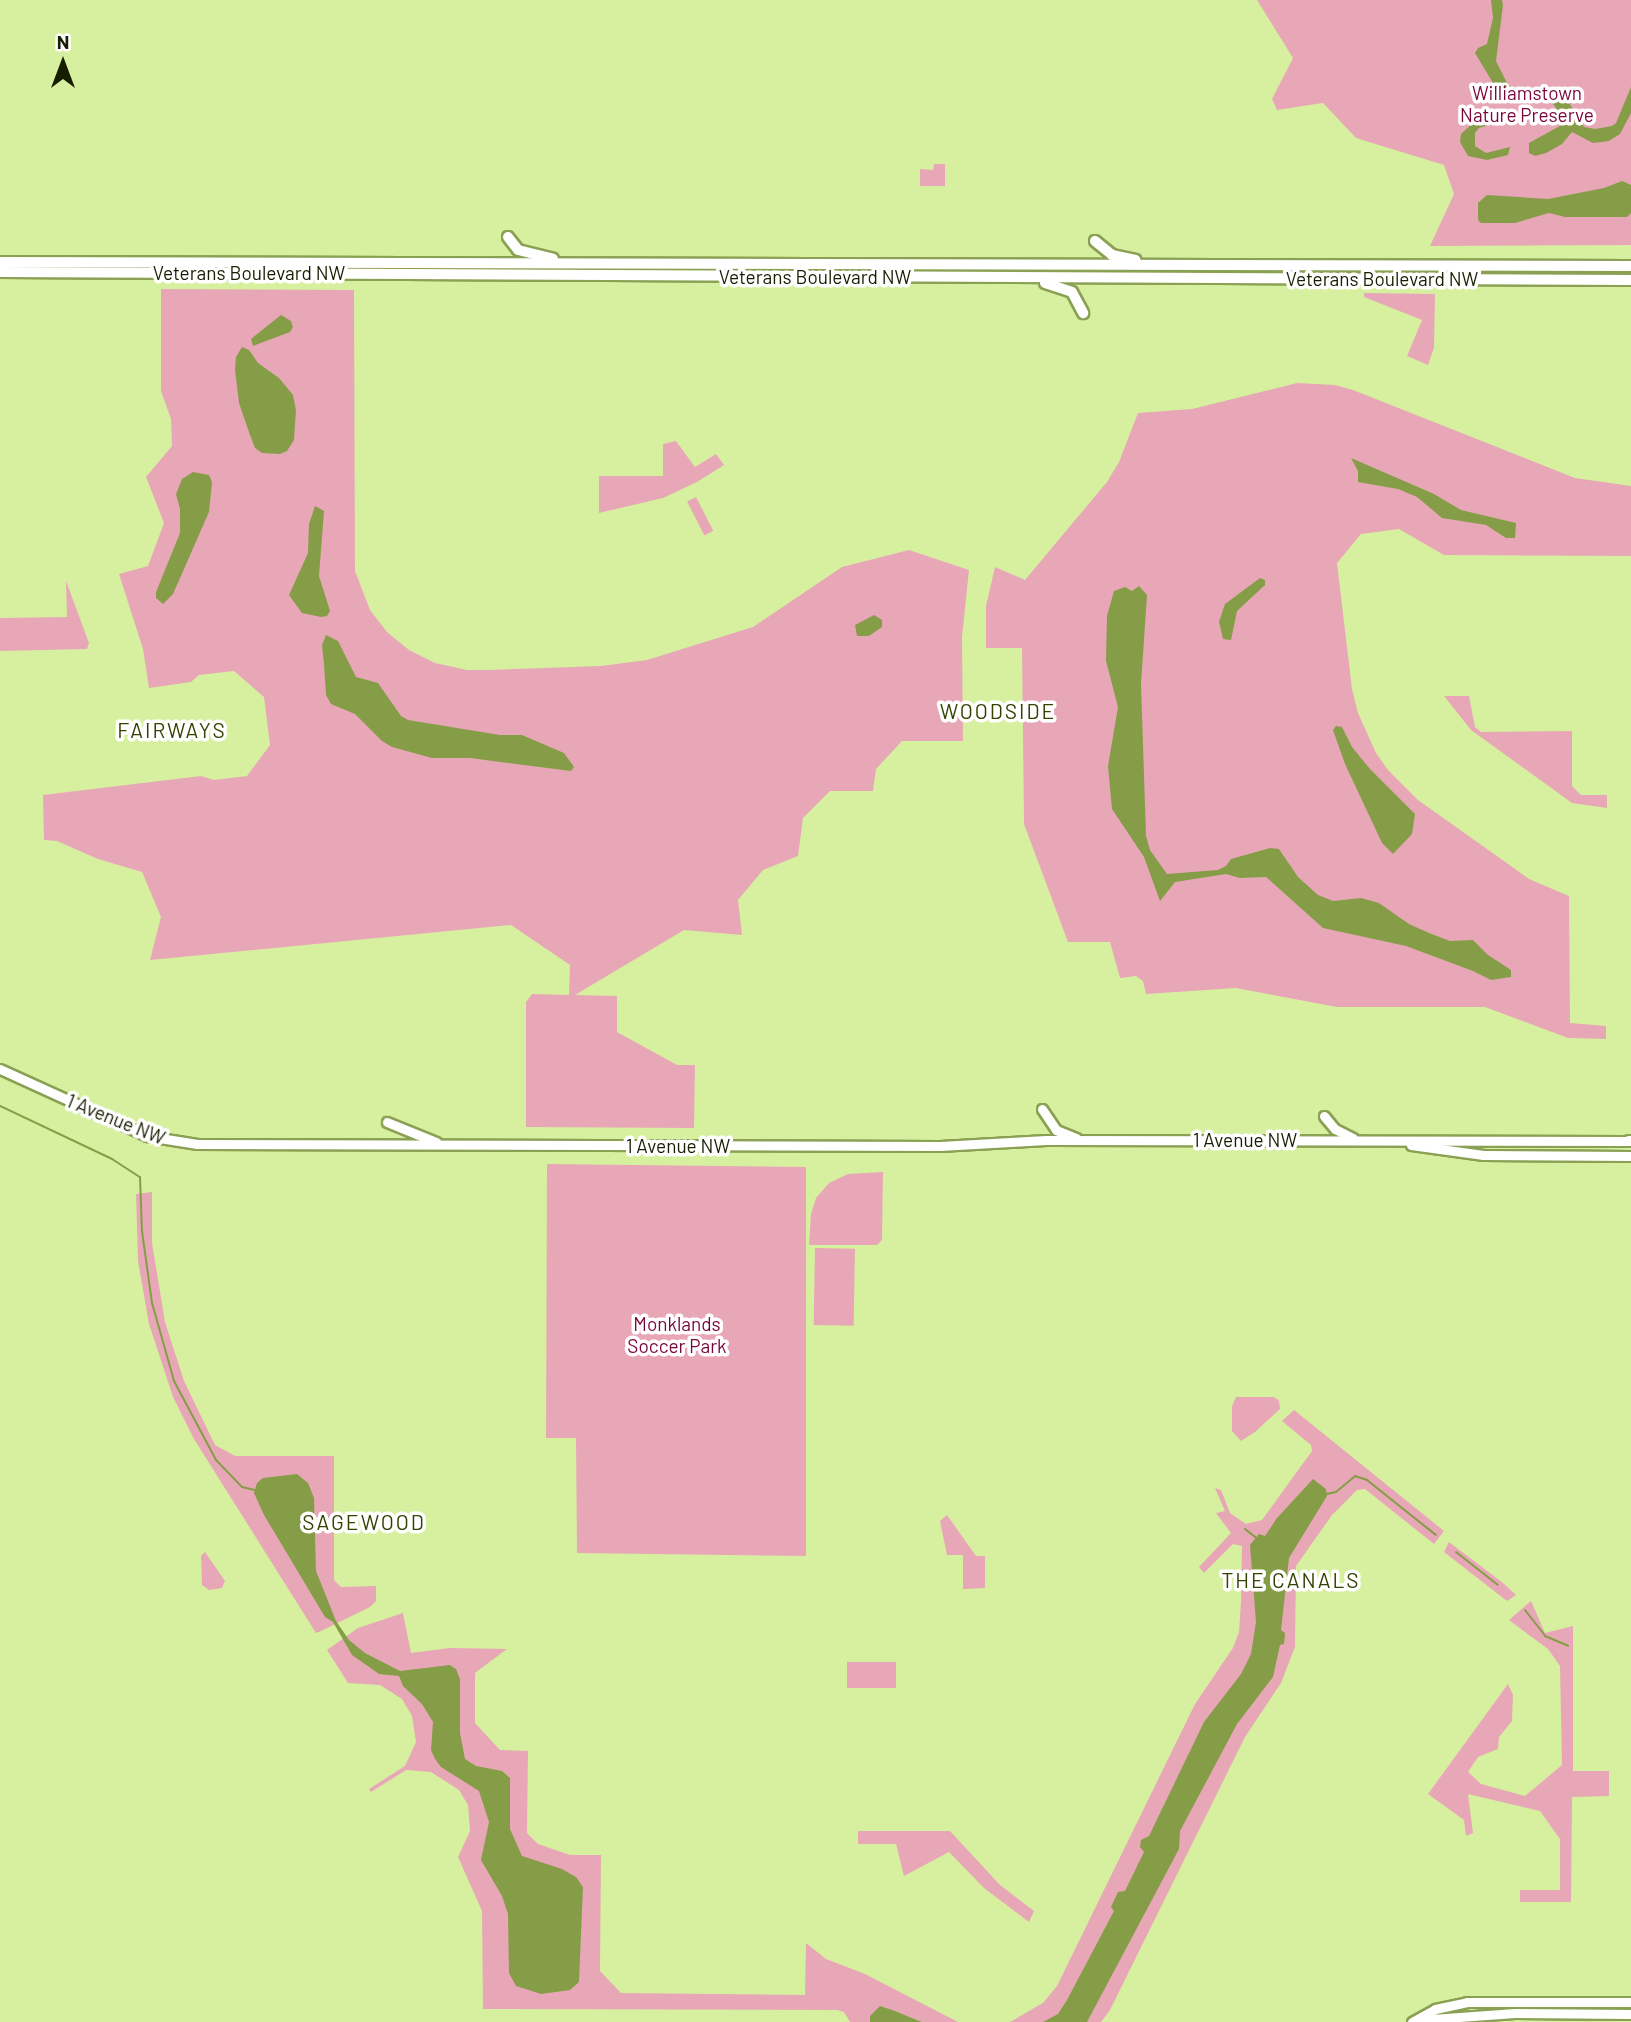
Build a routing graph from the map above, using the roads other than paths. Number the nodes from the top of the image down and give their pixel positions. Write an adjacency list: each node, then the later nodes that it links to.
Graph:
1 (508, 237): 3 (main road)
2 (1095, 241): 4 (main road)
3 (580, 264): 4 (main road, Veterans Boulevard NW); 5 (main road, Veterans Boulevard NW)
4 (1155, 264): 6 (main road, Veterans Boulevard NW)
5 (0, 265): 7 (main road, Veterans Boulevard NW)
6 (1631, 266)
7 (1021, 278): 8 (main road, Veterans Boulevard NW); 9 (main road)
8 (1628, 281)
9 (1083, 313)
10 (0, 1069): 18 (street, 1 Avenue NW)
11 (1042, 1109): 14 (street)
12 (1324, 1116): 15 (street)
13 (387, 1122): 18 (street)
14 (1081, 1140): 15 (street, 1 Avenue NW); 18 (street, 1 Avenue NW)
15 (1358, 1140): 16 (street, 1 Avenue NW)
16 (1371, 1140): 17 (street, 1 Avenue NW); 19 (street, 1 Avenue NW)
17 (1630, 1141)
18 (444, 1145)
19 (1631, 1156)
20 (1631, 2002): 22 (street)
21 (1631, 2014): 22 (street)
22 (1414, 2021)

